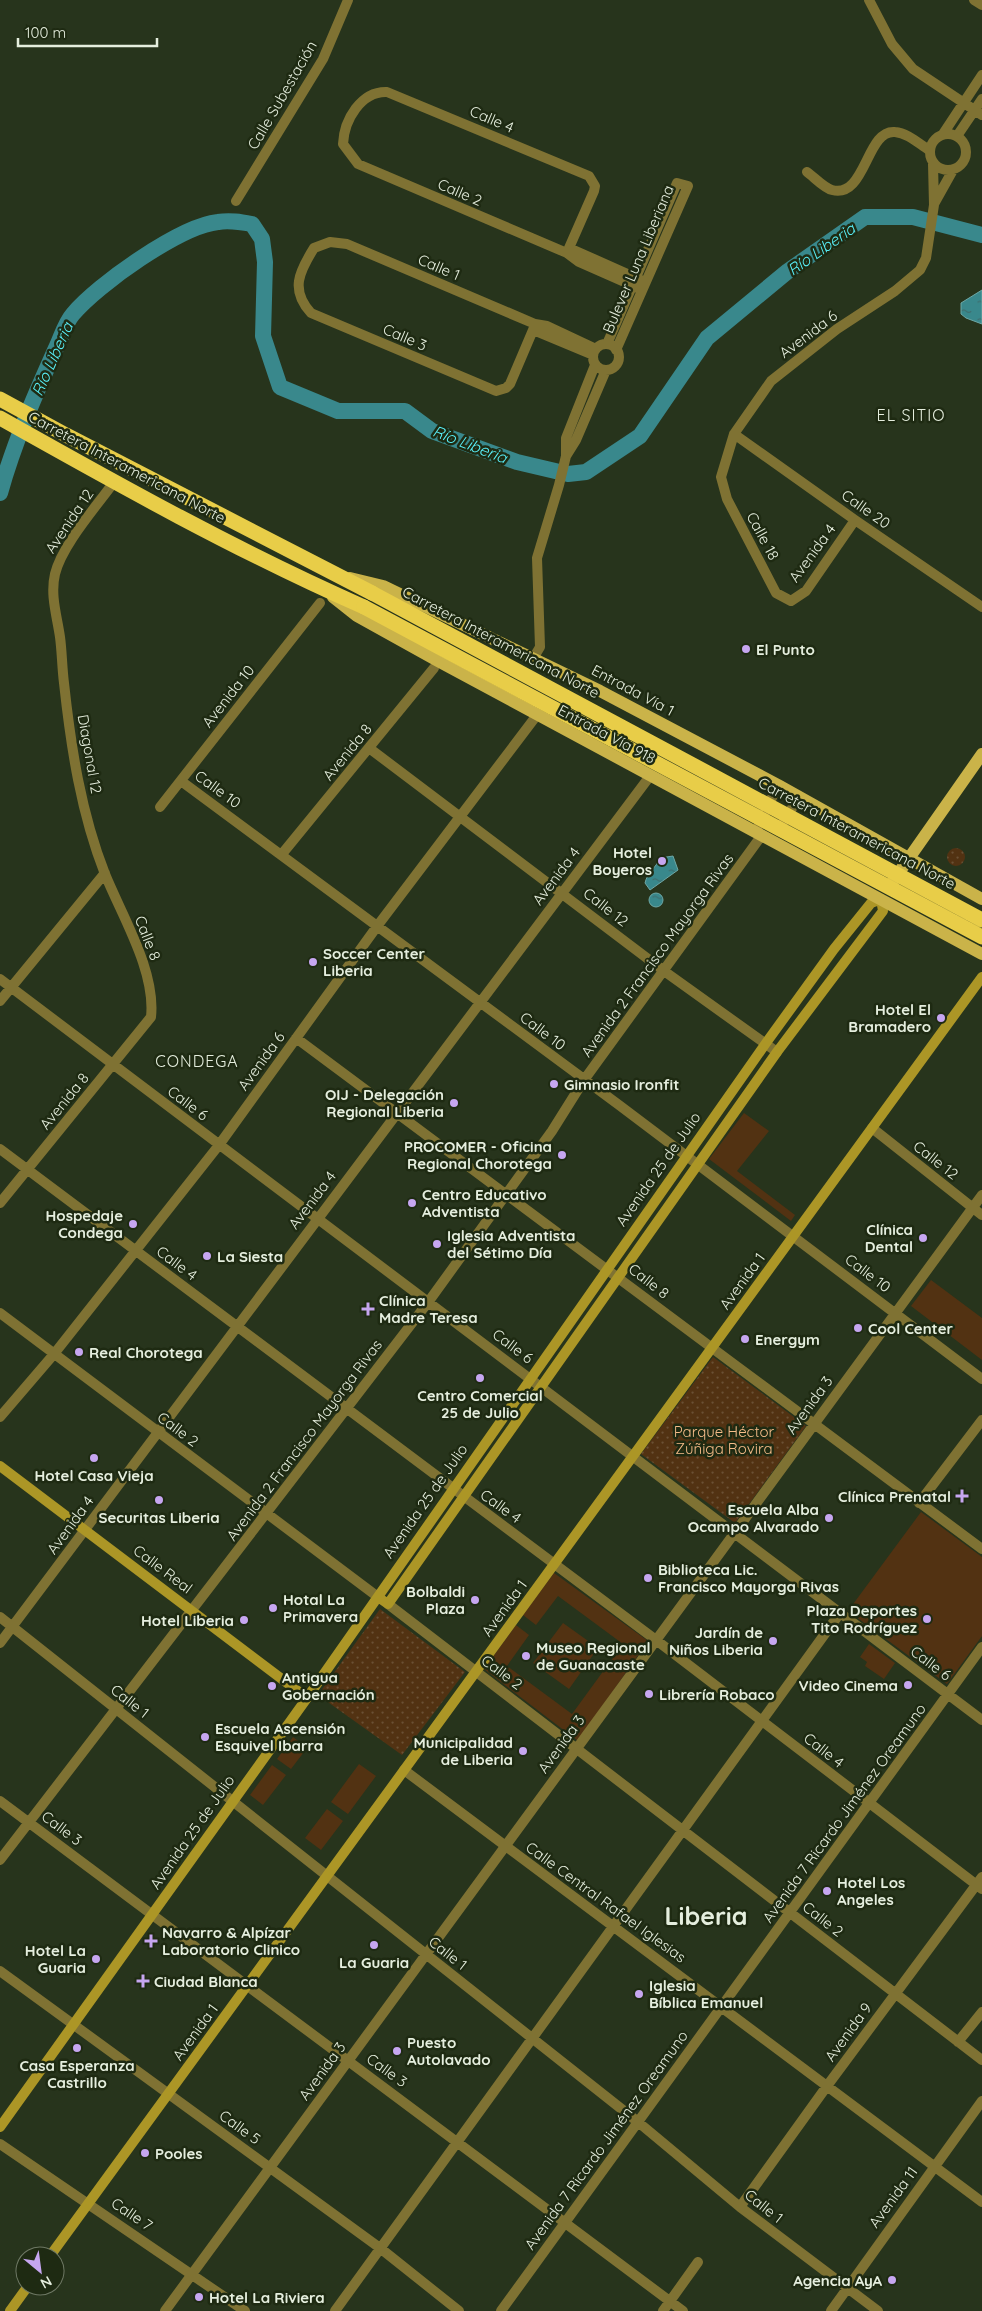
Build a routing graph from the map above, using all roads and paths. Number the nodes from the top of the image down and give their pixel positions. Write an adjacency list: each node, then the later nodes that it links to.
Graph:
1 (348, 0): 16 (street, Calle Subestación)
2 (869, 0): 7 (street)
3 (974, 0): 4 (street)
4 (982, 5)
5 (982, 75): 7 (street)
6 (982, 99): 8 (street)
7 (963, 102): 8 (street); 9 (street)
8 (978, 112): 10 (street)
9 (943, 134): 10 (street); 11 (street)
10 (957, 136): 14 (street)
11 (929, 150): 13 (street); 15 (street)
12 (347, 151): 19 (street, Calle 2); 19 (street, Calle 4)
13 (933, 164): 14 (street); 17 (street)
14 (953, 170): 17 (street)
15 (807, 172)
16 (236, 201)
17 (934, 207): 28 (street, Avenida 6)
18 (330, 242): 22 (street, Calle 1); 22 (street, Calle 3)
19 (568, 251): 20 (street, Calle 2)
20 (634, 282): 21 (street, Calle 2); 21 (street, Bulever Luna Liberiana); 23 (street, Bulever Luna Liberiana)
21 (644, 286): 23 (street, Bulever Luna Liberiana)
22 (534, 327): 24 (street, Calle 1)
23 (612, 347): 24 (street, Bulever Luna Liberiana); 25 (street, Bulever Luna Liberiana)
24 (595, 356): 25 (street); 29 (street)
25 (606, 370): 29 (street, Bulever Luna Liberiana)
26 (1, 399): 33 (highway, Carretera Interamericana Norte)
27 (0, 418): 31 (highway, Carretera Interamericana Norte)
28 (734, 434): 30 (street, Avenida 6); 32 (street, Calle 20)
29 (565, 460): 38 (street)
30 (721, 477): 35 (street, Calle 18)
31 (114, 482): 34 (highway, Carretera Interamericana Norte); 37 (street, Avenida 12)
32 (854, 520): 35 (street, Avenida 4); 36 (street, Calle 20)
33 (335, 574): 38 (main road, Entrada Vía 1); 56 (highway, Carretera Interamericana Norte, bridge)
34 (321, 596): 40 (main road, Entrada Vía 918); 44 (street, Avenida 10); 58 (highway, Carretera Interamericana Norte, bridge)
35 (791, 601)
36 (982, 607)
37 (60, 638): 52 (street, Diagonal 12)
38 (534, 658): 45 (main road, Entrada Vía 1)
39 (434, 668): 41 (street, Avenida 8)
40 (537, 715): 43 (main road, Entrada Vía 918); 48 (street, Avenida 6)
41 (369, 748): 48 (street, Calle 12); 50 (street, Avenida 8)
42 (982, 754): 51 (main road, Avenida 25 de Julio)
43 (650, 776): 49 (main road, Entrada Vía 918); 53 (street, Avenida 4)
44 (181, 781): 47 (street, Avenida 10); 50 (street, Calle 10)
45 (778, 785): 46 (main road, Entrada Vía 1); 49 (street)
46 (799, 797): 49 (street); 51 (main road, Entrada Vía 1)
47 (160, 807)
48 (461, 818): 53 (street, Calle 12); 57 (street, Avenida 6)
49 (762, 835): 54 (main road, Entrada Vía 918); 60 (street, Avenida 2 Francisco Mayorga Rivas)
50 (282, 854): 57 (street, Calle 10)
51 (908, 858): 54 (main road, Avenida 25 de Julio); 55 (main road, Entrada Vía 1)
52 (105, 872): 63 (street); 66 (street, Calle 8)
53 (563, 892): 60 (street, Calle 12); 65 (street, Avenida 4)
54 (881, 899): 59 (main road); 68 (street, Avenida 25 de Julio); 69 (street, Avenida 25 de Julio)
55 (982, 899)
56 (982, 920)
57 (378, 925): 65 (street, Calle 10); 67 (street, Avenida 6)
58 (982, 937)
59 (982, 954)
60 (664, 971): 68 (street, Calle 12); 71 (street, Avenida 2 Francisco Mayorga Rivas)
61 (982, 978): 73 (street, Avenida 1)
62 (0, 980): 63 (street, Calle 6)
63 (11, 989): 64 (street); 70 (street, Calle 6)
64 (0, 1001)
65 (480, 1003): 71 (street, Calle 10); 72 (street, Avenida 4)
66 (151, 1017): 70 (street, Avenida 8)
67 (296, 1038): 72 (street, Calle 8); 74 (street, Avenida 6)
68 (766, 1043): 69 (street, Calle 12); 76 (street, Avenida 25 de Julio)
69 (777, 1052): 77 (street, Avenida 25 de Julio)
70 (113, 1065): 74 (street, Calle 6); 78 (street, Avenida 8)
71 (584, 1080): 76 (street, Calle 10); 79 (street, Avenida 2 Francisco Mayorga Rivas)
72 (397, 1113): 79 (street, Calle 8); 84 (street, Avenida 4)
73 (872, 1128): 82 (street, Calle 12); 85 (street, Avenida 1)
74 (219, 1145): 84 (street, Calle 6); 86 (street, Avenida 6)
75 (0, 1149): 78 (street, Calle 4)
76 (687, 1156): 77 (street, Calle 10); 87 (street, Avenida 25 de Julio)
77 (698, 1164): 85 (street, Calle 10); 88 (street, Avenida 25 de Julio)
78 (28, 1170): 81 (street, Avenida 8); 86 (street, Calle 4)
79 (507, 1194): 87 (street, Calle 8); 89 (street, Avenida 2 Francisco Mayorga Rivas)
80 (982, 1195): 82 (street, Avenida 3)
81 (0, 1204)
82 (972, 1208): 83 (street, Calle 12); 91 (street, Avenida 3)
83 (982, 1215)
84 (318, 1218): 89 (street, Calle 6); 92 (street, Avenida 4)
85 (793, 1236): 91 (street, Calle 10); 93 (street, Avenida 1)
86 (136, 1251): 92 (street, Calle 4); 94 (street, Avenida 6)
87 (608, 1268): 88 (street, Calle 8); 95 (street, Avenida 25 de Julio)
88 (619, 1277): 93 (street, Calle 8); 97 (street, Avenida 25 de Julio)
89 (429, 1301): 95 (street, Calle 6); 98 (street, Avenida 2 Francisco Mayorga Rivas)
90 (0, 1313): 94 (street, Calle 2)
91 (896, 1313): 96 (street, Calle 10); 101 (street, Avenida 3)
92 (237, 1326): 98 (street, Calle 4); 102 (street, Avenida 4)
93 (712, 1348): 101 (street, Calle 8); 103 (street, Avenida 1)
94 (54, 1354): 99 (street, Avenida 6); 102 (street, Calle 2)
95 (531, 1378): 97 (street, Calle 6); 105 (street, Avenida 25 de Julio)
96 (982, 1379)
97 (542, 1387): 103 (street, Calle 6); 106 (street, Avenida 25 de Julio)
98 (347, 1408): 105 (street, Calle 4); 108 (street, Avenida 2 Francisco Mayorga Rivas)
99 (0, 1417)
100 (982, 1420): 107 (street)
101 (814, 1424): 107 (street, Calle 8); 110 (street, Avenida 3)
102 (157, 1432): 108 (street, Calle 2); 109 (street, Avenida 4)
103 (634, 1455): 110 (street, Calle 6); 112 (street, Avenida 1)
104 (0, 1466): 109 (street, Calle Real)
105 (453, 1490): 106 (street, Calle 4); 113 (street, Avenida 25 de Julio)
106 (464, 1498): 112 (street, Calle 4); 114 (street, Avenida 25 de Julio)
107 (920, 1503): 111 (street, Calle 8)
108 (266, 1514): 113 (street, Calle 2); 115 (street, Avenida 2 Francisco Mayorga Rivas)
109 (86, 1530): 115 (street, Calle Real); 118 (street, Avenida 4)
110 (734, 1533): 116 (street, Calle 6); 119 (street, Avenida 3)
111 (982, 1550)
112 (554, 1564): 119 (street, Calle 4); 122 (street, Avenida 1)
113 (378, 1597): 114 (street, Calle 2); 124 (street, Avenida 25 de Julio)
114 (388, 1604): 122 (street, Calle 2)
115 (193, 1610): 124 (street, Calle Real); 125 (street, Avenida 2 Francisco Mayorga Rivas)
116 (840, 1613): 123 (street, Calle 6); 126 (street)
117 (0, 1616): 118 (street, Calle 1)
118 (13, 1627): 120 (street, Avenida 4); 125 (street, Calle 1)
119 (656, 1640): 126 (street, Calle 4); 128 (street, Avenida 3)
120 (0, 1643)
121 (982, 1647): 123 (street, Avenida 7 Ricardo Jiménez Oreamuno)
122 (476, 1671): 128 (street, Calle 2); 129 (street, Avenida 1)
123 (948, 1695): 127 (street, Calle 6); 132 (street, Avenida 7 Ricardo Jiménez Oreamuno)
124 (307, 1698): 131 (street, Avenida 25 de Julio)
125 (117, 1710): 131 (street, Calle 1); 133 (street, Avenida 2 Francisco Mayorga Rivas)
126 (762, 1720): 132 (street, Calle 4); 134 (street)
127 (982, 1720)
128 (577, 1748): 134 (street, Calle 2); 135 (street, Avenida 3)
129 (404, 1770): 135 (street, Calle Central Rafael Iglesias); 137 (street, Avenida 1)
130 (0, 1801): 133 (street, Calle 3)
131 (234, 1802): 137 (street, Calle 1); 140 (street, Avenida 25 de Julio)
132 (869, 1805): 138 (street, Calle 4); 139 (street, Avenida 7 Ricardo Jiménez Oreamuno)
133 (30, 1822): 136 (street, Avenida 2 Francisco Mayorga Rivas); 140 (street, Calle 3)
134 (683, 1830): 139 (street, Calle 2); 141 (street)
135 (505, 1846): 141 (street, Calle Central Rafael Iglesias); 142 (street, Avenida 3)
136 (0, 1860)
137 (327, 1876): 142 (street, Calle 1); 144 (street, Avenida 1)
138 (980, 1884): 145 (street, Avenida 9)
139 (790, 1913): 145 (street, Calle 2); 146 (street, Avenida 7 Ricardo Jiménez Oreamuno)
140 (154, 1915): 144 (street, Calle 3); 148 (street, Avenida 25 de Julio)
141 (613, 1926): 146 (street, Calle Central Rafael Iglesias); 149 (street)
142 (426, 1955): 149 (street, Calle 1); 151 (street, Avenida 3)
143 (0, 1971): 148 (street, Calle 5)
144 (248, 1985): 151 (street, Calle 3); 154 (street, Avenida 1)
145 (895, 1993): 150 (street, Calle 2); 153 (street, Avenida 9)
146 (721, 2007): 153 (street, Calle Central Rafael Iglesias); 156 (street, Avenida 7 Ricardo Jiménez Oreamuno)
147 (982, 2012): 150 (street)
148 (74, 2024): 154 (street, Calle 5); 157 (street, Avenida 25 de Julio)
149 (532, 2039): 156 (street, Calle 1); 158 (street)
150 (958, 2042): 152 (street, Calle 2)
151 (348, 2060): 158 (street, Calle 3); 161 (street, Avenida 3)
152 (982, 2060)
153 (827, 2086): 160 (street, Calle Central Rafael Iglesias); 164 (street, Avenida 9)
154 (168, 2094): 161 (street, Calle 5); 163 (street, Avenida 1)
155 (982, 2101): 160 (street, Avenida 11)
156 (638, 2122): 164 (street, Calle 1); 165 (street, Avenida 7 Ricardo Jiménez Oreamuno)
157 (0, 2127)
158 (458, 2141): 165 (street, Calle 3); 167 (street)
159 (0, 2144): 163 (street, Calle 7)
160 (934, 2166): 162 (street, Calle Central Rafael Iglesias); 170 (street, Avenida 11)
161 (270, 2168): 167 (street, Calle 5); 169 (street, Avenida 3)
162 (982, 2202)
163 (89, 2203): 166 (street, Avenida 1); 169 (street, Calle 7)
164 (740, 2207): 170 (street, Calle 1)
165 (565, 2224): 172 (street, Calle 3); 180 (street, Avenida 7 Ricardo Jiménez Oreamuno)
166 (57, 2246)
167 (380, 2248): 178 (street); 179 (street, Calle 5)
168 (698, 2262): 172 (street)
169 (192, 2274): 176 (street, Avenida 3); 177 (street, Calle 7)
170 (846, 2288): 183 (street, Avenida 11); 184 (street, Calle 1)
171 (21, 2296): 175 (street)
172 (670, 2301): 181 (street); 182 (street, Calle 3)
173 (0, 2308): 174 (street)
174 (5, 2311)
175 (10, 2311)
176 (165, 2311)
177 (245, 2311)
178 (335, 2311)
179 (459, 2311)
180 (501, 2311)
181 (663, 2311)
182 (683, 2311)
183 (831, 2311)
184 (878, 2311)

